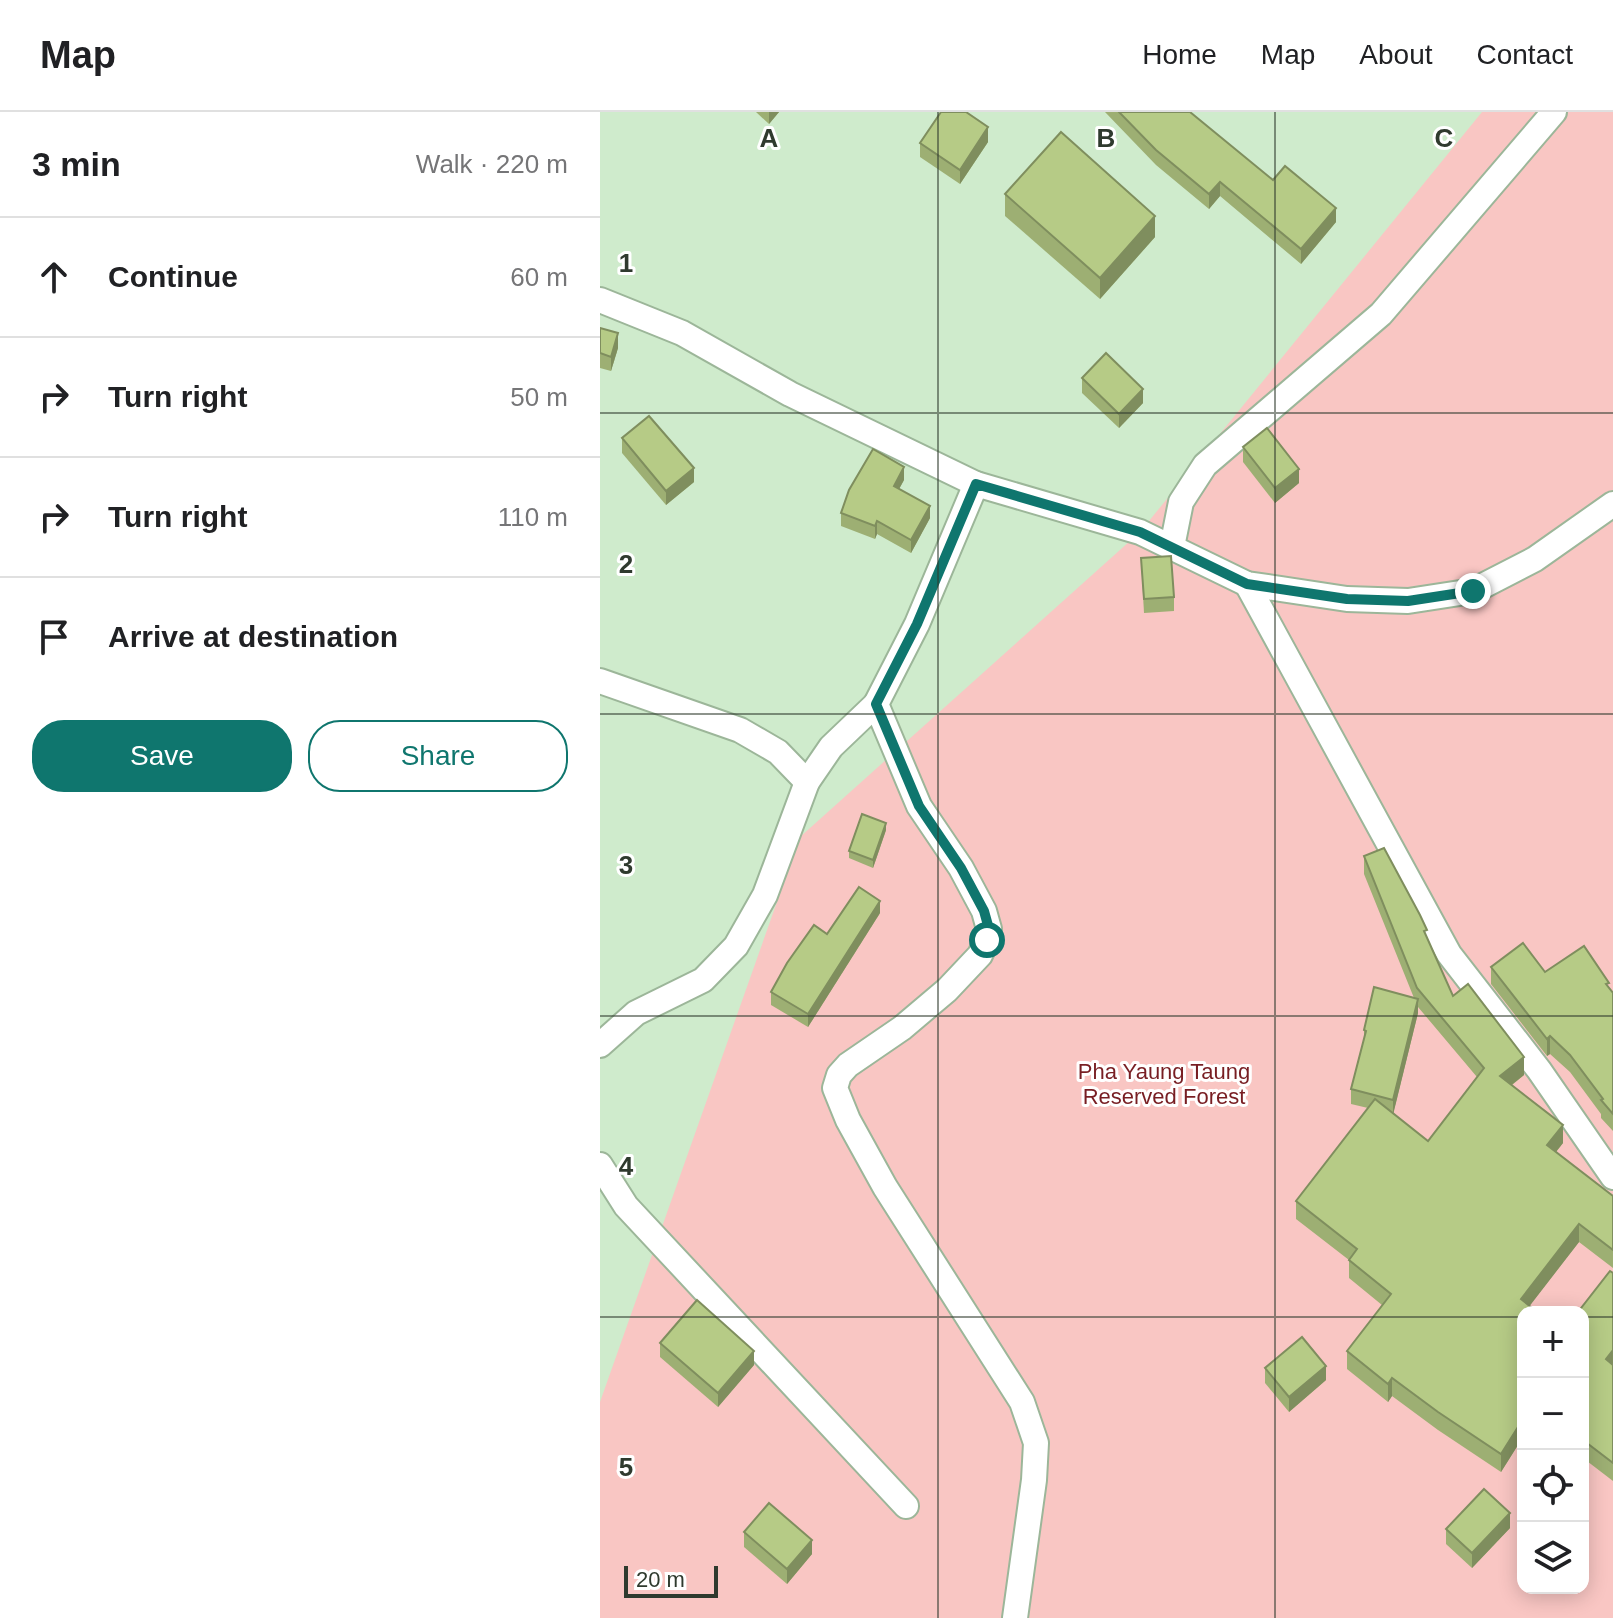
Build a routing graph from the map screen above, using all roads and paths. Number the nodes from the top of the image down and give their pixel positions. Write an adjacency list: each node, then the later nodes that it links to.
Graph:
1 (1554, 112): 5 (street)
2 (600, 300): 3 (street)
3 (976, 484): 5 (street); 8 (street)
4 (1613, 504): 6 (street)
5 (1172, 547): 6 (street)
6 (1247, 584): 12 (street)
7 (600, 681): 9 (street)
8 (876, 704): 9 (street); 14 (street)
9 (807, 782): 10 (street)
10 (600, 1045)
11 (600, 1165): 13 (street)
12 (1613, 1177)
13 (906, 1506)
14 (1015, 1618)

